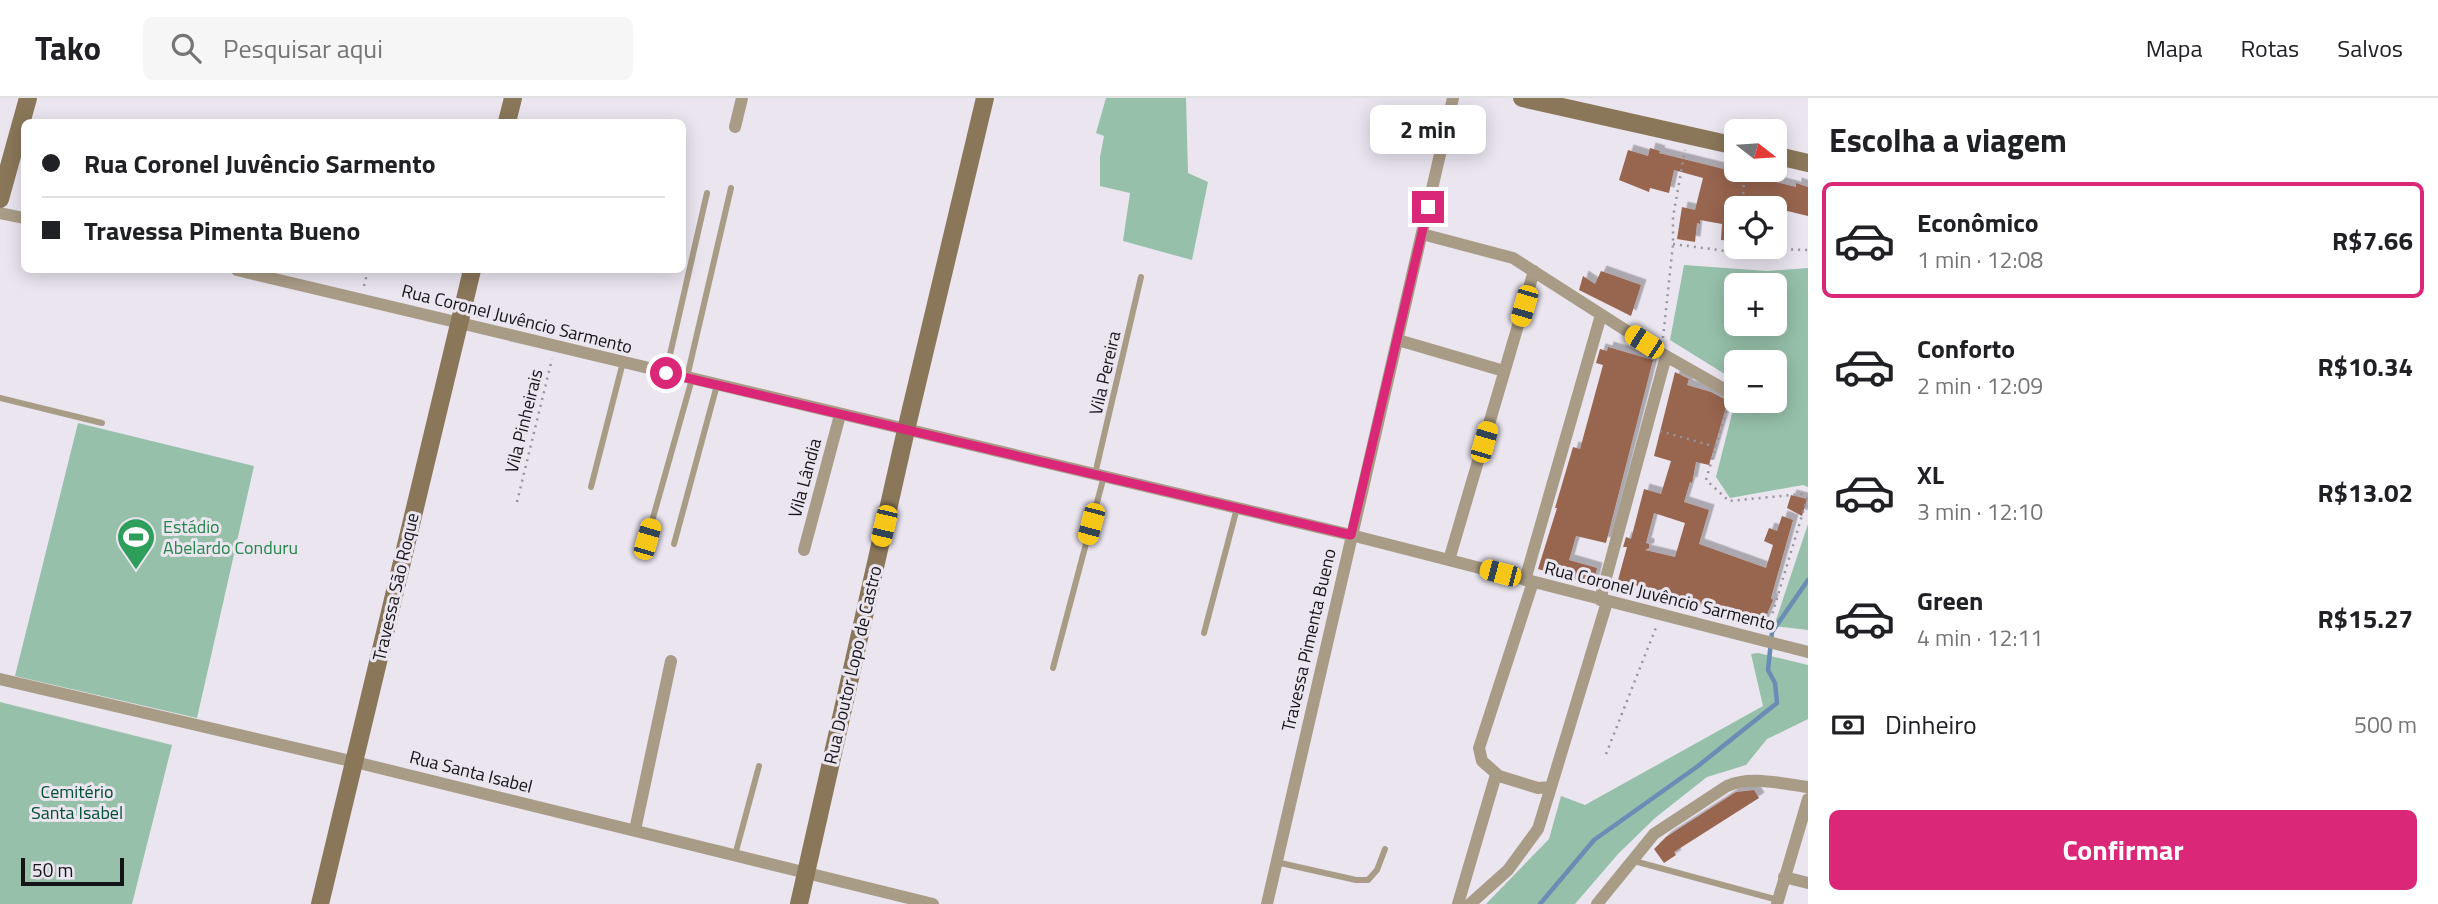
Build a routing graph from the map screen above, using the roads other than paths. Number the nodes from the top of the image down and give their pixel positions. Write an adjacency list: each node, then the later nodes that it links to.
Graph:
1 (28, 98): 7 (main road)
2 (513, 98): 8 (main road)
3 (742, 98): 10 (street)
4 (985, 98): 37 (main road, Rua Doutor Lopo de Castro)
5 (1453, 98): 19 (street, Travessa Pimenta Bueno)
6 (1522, 98): 11 (main road)
7 (22, 119)
8 (508, 119)
9 (21, 123): 16 (main road)
10 (735, 127)
11 (1724, 144)
12 (1787, 158): 13 (main road)
13 (1808, 163)
14 (731, 188): 31 (lane)
15 (707, 193): 30 (lane)
16 (0, 198)
17 (0, 212): 18 (street)
18 (21, 217)
19 (1422, 234): 20 (street); 26 (street, Travessa Pimenta Bueno)
20 (1534, 271): 24 (street); 29 (street)
21 (250, 273): 25 (street, Rua Coronel Juvêncio Sarmento)
22 (471, 273): 25 (main road, Travessa São Roque)
23 (1141, 277): 38 (lane, Vila Pereira)
24 (1601, 315): 27 (street); 46 (street)
25 (459, 322): 28 (street, Rua Coronel Juvêncio Sarmento); 53 (main road, Travessa São Roque)
26 (1398, 340): 29 (street); 41 (street, Travessa Pimenta Bueno)
27 (1664, 352): 33 (street); 47 (street)
28 (623, 362): 30 (street, Rua Coronel Juvêncio Sarmento); 39 (lane)
29 (1504, 371): 45 (street)
30 (666, 373): 31 (street, Rua Coronel Juvêncio Sarmento)
31 (689, 378): 32 (street, Rua Coronel Juvêncio Sarmento); 42 (lane)
32 (717, 385): 35 (street, Rua Coronel Juvêncio Sarmento); 43 (lane)
33 (1724, 389)
34 (0, 398): 36 (lane)
35 (840, 415): 37 (street, Rua Coronel Juvêncio Sarmento); 44 (street, Vila Lândia)
36 (102, 423)
37 (906, 430): 38 (street, Rua Coronel Juvêncio Sarmento); 64 (main road, Rua Doutor Lopo de Castro)
38 (1099, 475): 40 (street, Rua Coronel Juvêncio Sarmento); 51 (lane, Vila Pereira)
39 (591, 487)
40 (1237, 508): 41 (street, Rua Coronel Juvêncio Sarmento); 48 (lane)
41 (1351, 535): 45 (street, Rua Coronel Juvêncio Sarmento); 63 (street, Travessa Pimenta Bueno)
42 (647, 539)
43 (674, 544)
44 (804, 550)
45 (1449, 560): 46 (street, Rua Coronel Juvêncio Sarmento)
46 (1529, 581): 47 (street, Rua Coronel Juvêncio Sarmento); 55 (street)
47 (1603, 601): 49 (street, Rua Coronel Juvêncio Sarmento); 56 (street)
48 (1204, 633)
49 (1808, 652)
50 (671, 661): 59 (street)
51 (1053, 668)
52 (0, 678): 53 (street, Rua Santa Isabel)
53 (355, 762): 59 (street, Rua Santa Isabel); 68 (main road, Travessa São Roque)
54 (758, 766): 61 (lane)
55 (1499, 776): 56 (street); 72 (street)
56 (1550, 787): 73 (street)
57 (1808, 787): 62 (street)
58 (1808, 799): 65 (street)
59 (635, 830): 61 (street, Rua Santa Isabel)
60 (1385, 849): 63 (lane)
61 (735, 855): 64 (street, Rua Santa Isabel)
62 (1632, 861): 67 (lane); 74 (street)
63 (1276, 862): 71 (street, Travessa Pimenta Bueno)
64 (806, 873): 69 (main road, Rua Doutor Lopo de Castro); 70 (street, Rua Santa Isabel)
65 (1784, 877): 66 (street); 67 (street)
66 (1808, 883)
67 (1778, 902)
68 (320, 904)
69 (799, 904)
70 (933, 904)
71 (1266, 904)
72 (1458, 904)
73 (1470, 904)
74 (1597, 904)

